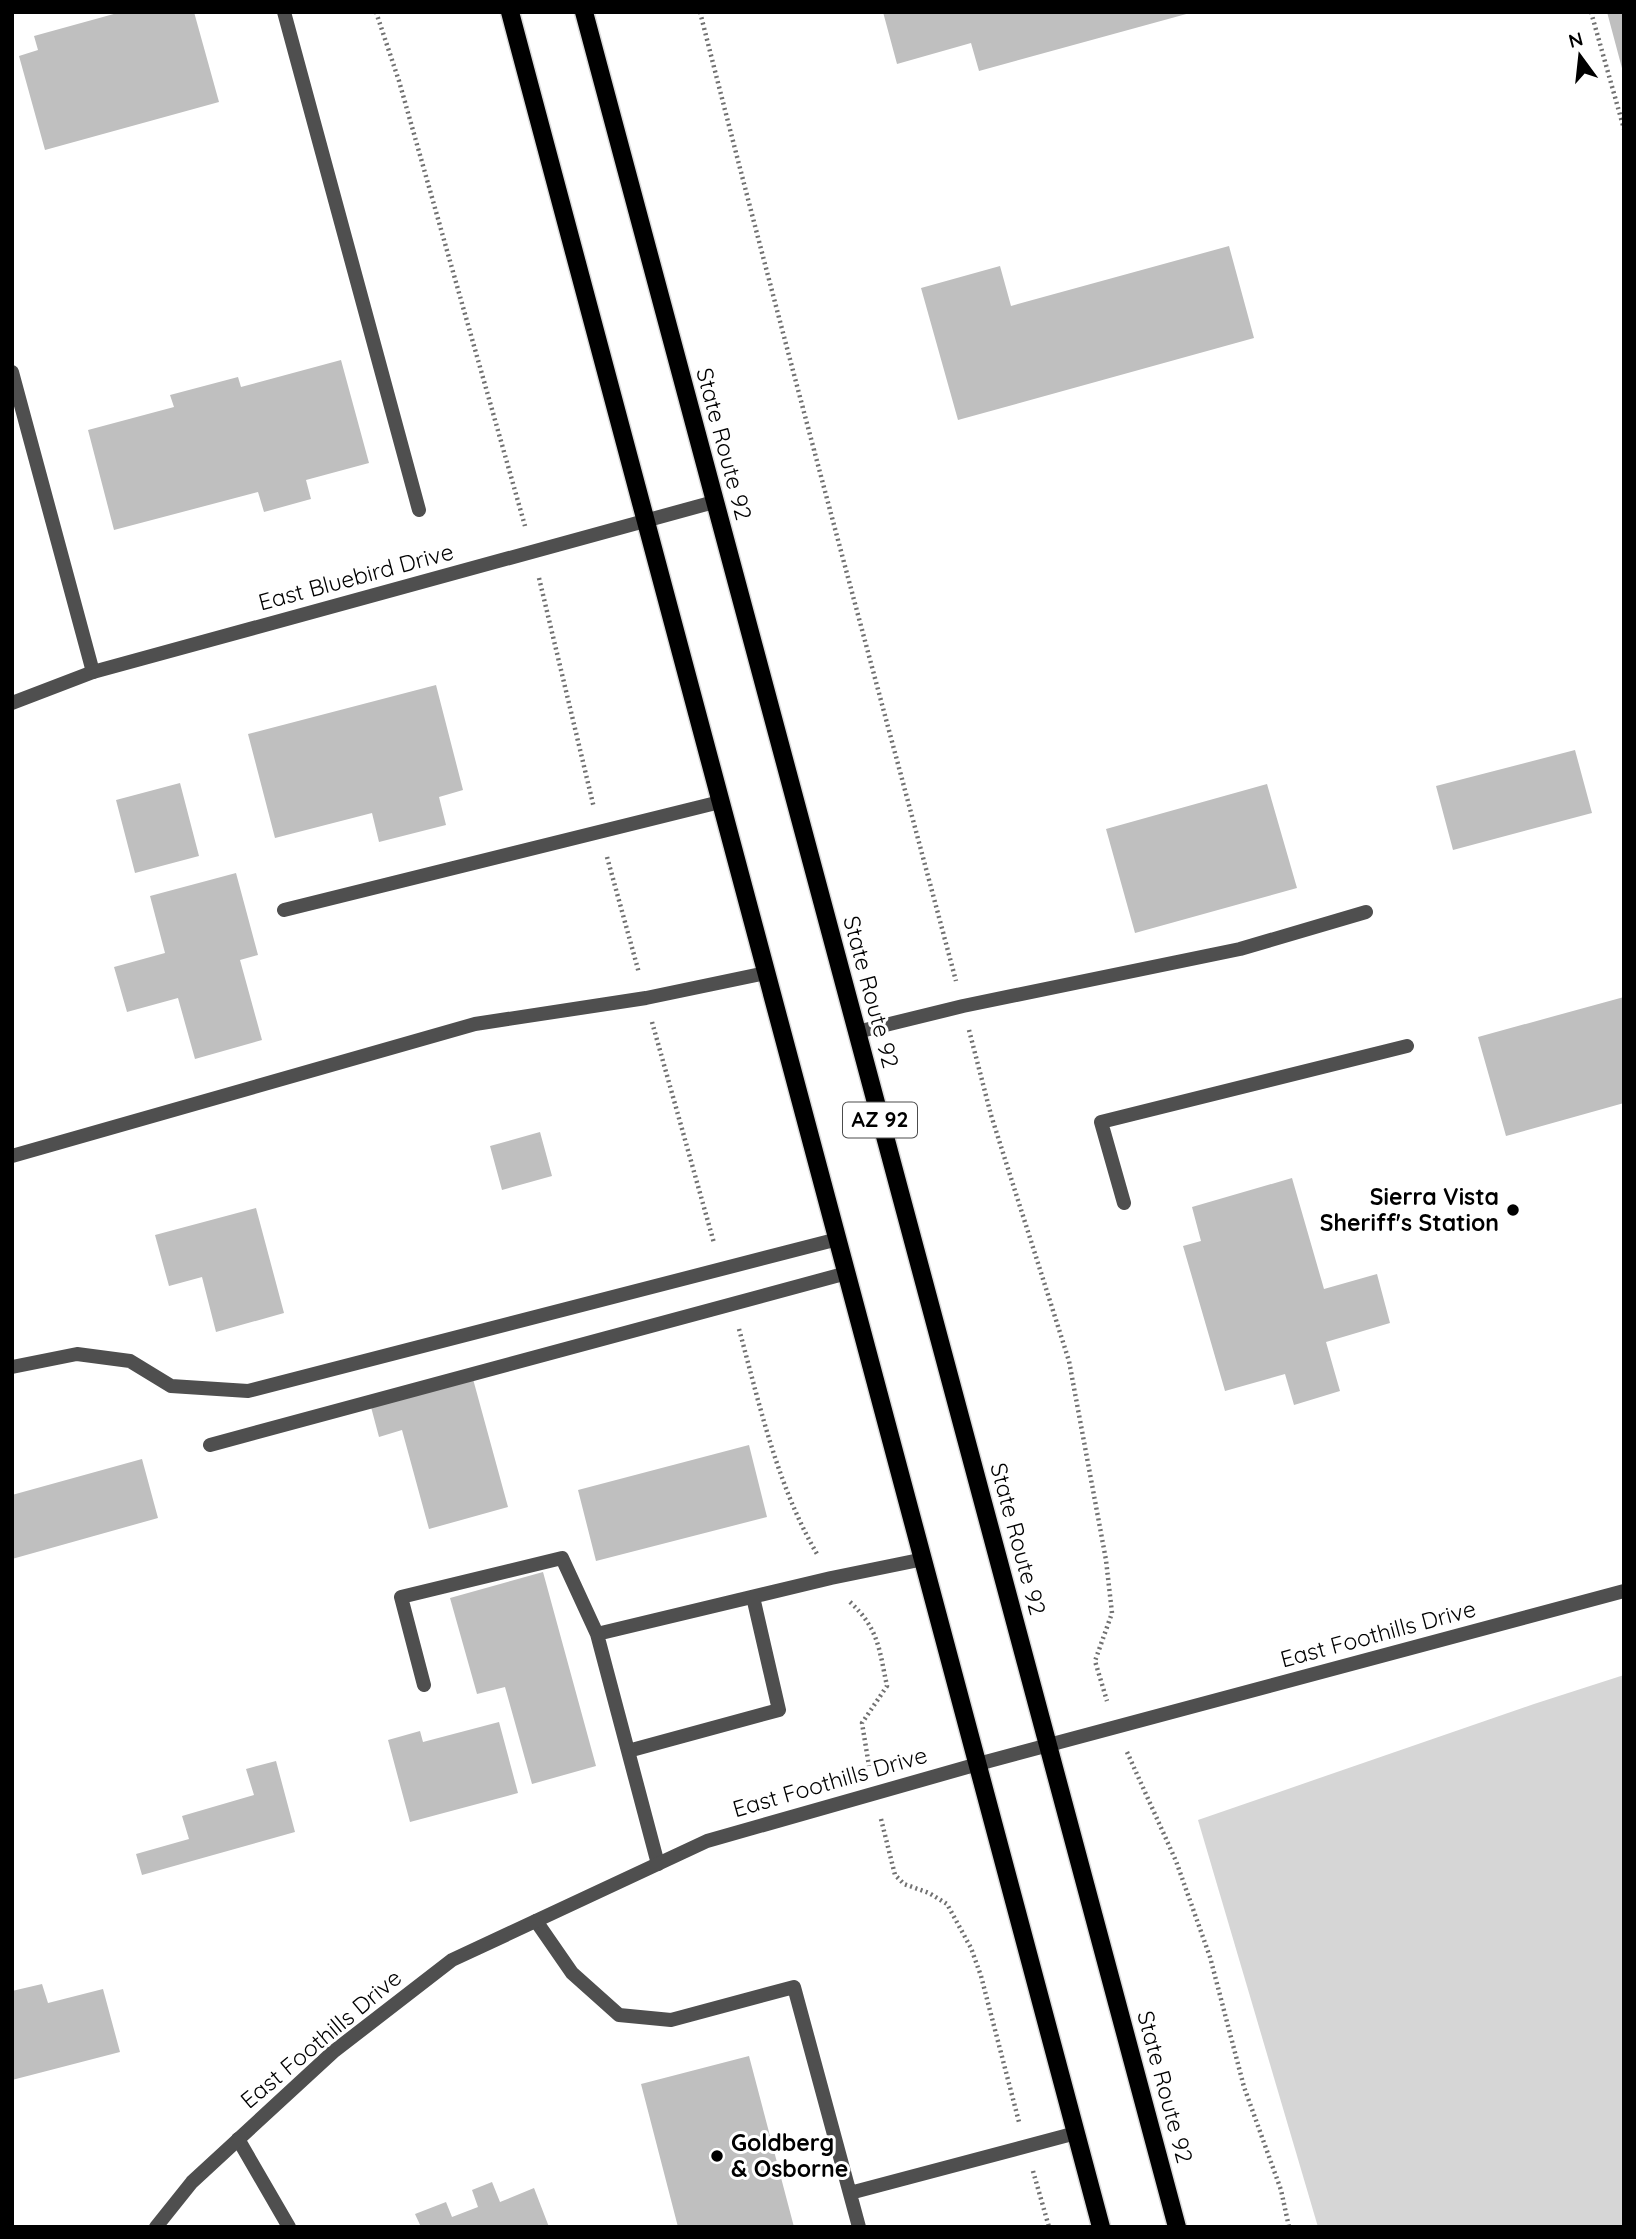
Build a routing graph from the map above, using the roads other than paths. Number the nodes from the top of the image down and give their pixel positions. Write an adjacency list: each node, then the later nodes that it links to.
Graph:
1 (284, 12): 6 (street)
2 (510, 12): 7 (main road, AZ 92)
3 (584, 12): 5 (main road, State Route 92 / AZ 92)
4 (12, 372): 8 (street)
5 (714, 502): 7 (street, East Bluebird Drive); 14 (main road, State Route 92 / AZ 92)
6 (419, 510)
7 (645, 522): 8 (street, East Bluebird Drive); 10 (main road, AZ 92)
8 (93, 672): 9 (street, East Bluebird Drive)
9 (12, 703)
10 (720, 803): 11 (street); 13 (main road, AZ 92)
11 (284, 910)
12 (1366, 912): 14 (street)
13 (766, 973): 16 (street); 18 (main road, AZ 92)
14 (857, 1032): 27 (main road, State Route 92 / AZ 92)
15 (1407, 1046): 17 (street)
16 (12, 1156)
17 (1124, 1203)
18 (838, 1239): 19 (main road, AZ 92); 20 (street)
19 (847, 1273): 21 (street); 22 (main road, AZ 92)
20 (12, 1367)
21 (210, 1445)
22 (923, 1559): 24 (street); 29 (main road, AZ 92)
23 (1624, 1591): 27 (street, East Foothills Drive)
24 (753, 1597): 25 (street); 28 (street)
25 (597, 1634): 26 (street); 28 (street)
26 (424, 1685)
27 (1049, 1746): 29 (street, East Foothills Drive); 39 (main road, State Route 92 / AZ 92)
28 (628, 1751): 30 (street)
29 (978, 1764): 30 (street, East Foothills Drive); 32 (main road, AZ 92)
30 (658, 1864): 31 (street, East Foothills Drive)
31 (536, 1921): 33 (street, East Foothills Drive); 34 (street)
32 (1076, 2133): 34 (street); 38 (main road, AZ 92)
33 (238, 2139): 35 (street, East Foothills Drive); 36 (street)
34 (850, 2193): 37 (street)
35 (156, 2227)
36 (289, 2227)
37 (859, 2227)
38 (1101, 2227)
39 (1177, 2227)

